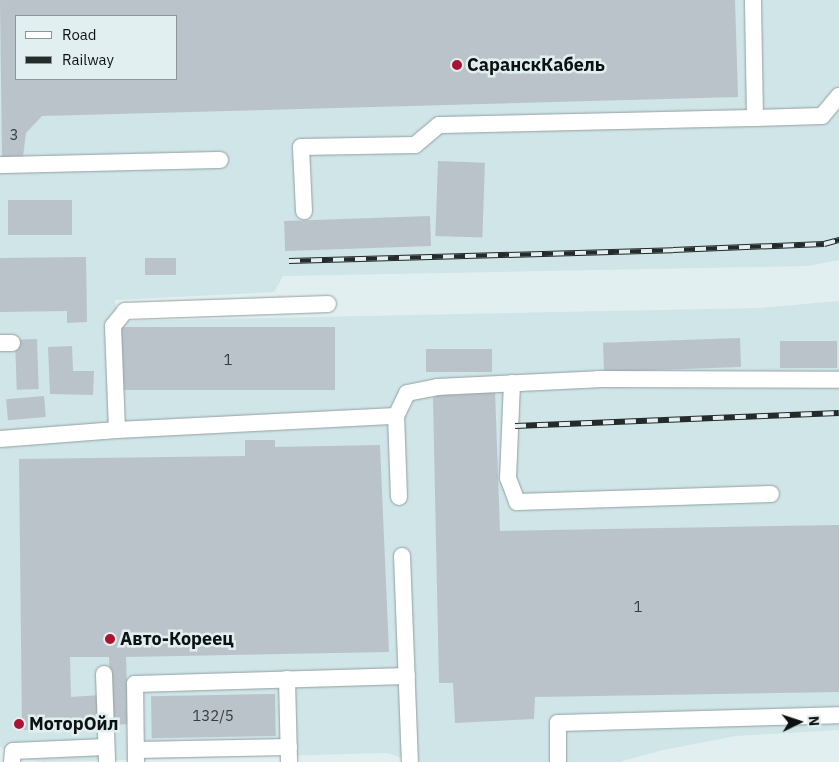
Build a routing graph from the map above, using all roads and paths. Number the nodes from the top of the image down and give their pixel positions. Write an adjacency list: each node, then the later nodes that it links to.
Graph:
1 (754, 0): 3 (lane)
2 (839, 96): 3 (lane)
3 (755, 118): 6 (lane)
4 (220, 160): 5 (lane)
5 (0, 165)
6 (304, 210)
7 (328, 304): 11 (lane)
8 (839, 380): 9 (lane)
9 (512, 383): 10 (lane); 13 (lane)
10 (396, 416): 11 (lane); 14 (lane)
11 (117, 430): 12 (lane)
12 (0, 439)
13 (771, 494)
14 (399, 497)
15 (402, 556): 17 (lane)
16 (104, 674): 20 (lane)
17 (407, 676): 18 (lane); 25 (lane)
18 (287, 679): 21 (lane); 23 (lane)
19 (839, 715): 26 (lane)
20 (106, 754): 24 (lane)
21 (289, 754): 22 (lane)
22 (206, 755): 23 (lane)
23 (136, 756)
24 (12, 762)
25 (410, 762)
26 (558, 762)

